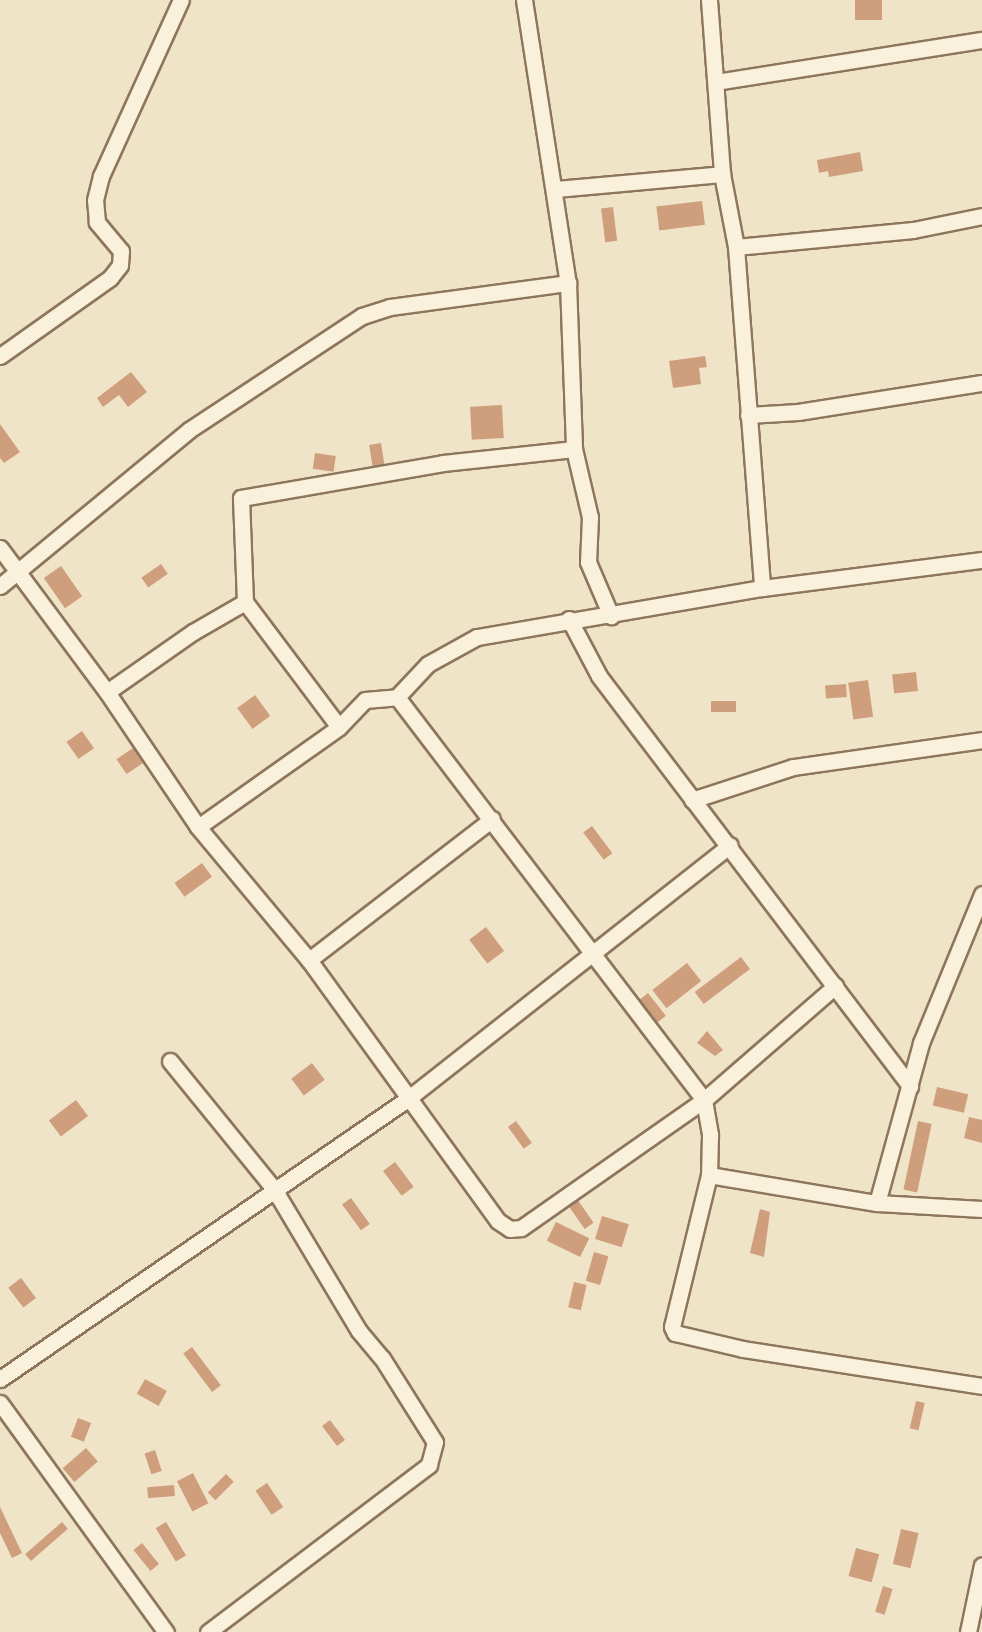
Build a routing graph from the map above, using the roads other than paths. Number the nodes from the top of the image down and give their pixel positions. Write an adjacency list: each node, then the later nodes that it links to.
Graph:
1 (181, 0): 11 (street)
2 (524, 0): 7 (street)
3 (709, 0): 5 (street)
4 (982, 40): 5 (street)
5 (716, 82): 6 (street)
6 (722, 174): 7 (street); 9 (street)
7 (555, 189): 10 (street)
8 (982, 216): 9 (street)
9 (736, 247): 13 (street)
10 (568, 282): 14 (street); 17 (street)
11 (0, 356)
12 (982, 383): 13 (street)
13 (748, 414): 19 (street)
14 (574, 448): 20 (street); 21 (street)
15 (0, 548): 17 (street)
16 (982, 560): 19 (street)
17 (18, 572): 18 (street); 23 (street)
18 (0, 586)
19 (762, 588): 21 (street)
20 (245, 602): 23 (street); 25 (street)
21 (610, 616): 22 (street)
22 (568, 619): 24 (street); 27 (street)
23 (107, 692): 29 (street)
24 (398, 697): 25 (street); 28 (street)
25 (339, 727): 29 (street)
26 (982, 740): 27 (street)
27 (692, 800): 30 (street)
28 (492, 819): 32 (street); 33 (street)
29 (198, 827): 33 (street)
30 (730, 845): 32 (street); 34 (street)
31 (982, 894): 36 (street)
32 (592, 956): 37 (street); 38 (street)
33 (309, 960): 37 (street)
34 (836, 986): 36 (street); 38 (street)
35 (170, 1061): 40 (street)
36 (910, 1086): 41 (street)
37 (410, 1098): 38 (street); 40 (street)
38 (704, 1100): 39 (street)
39 (708, 1175): 41 (street); 44 (street)
40 (274, 1189): 43 (street); 48 (street)
41 (877, 1204): 42 (street)
42 (982, 1209)
43 (0, 1379)
44 (982, 1386)
45 (0, 1402): 47 (street)
46 (982, 1565): 49 (street)
47 (166, 1632)
48 (208, 1632)
49 (968, 1632)

